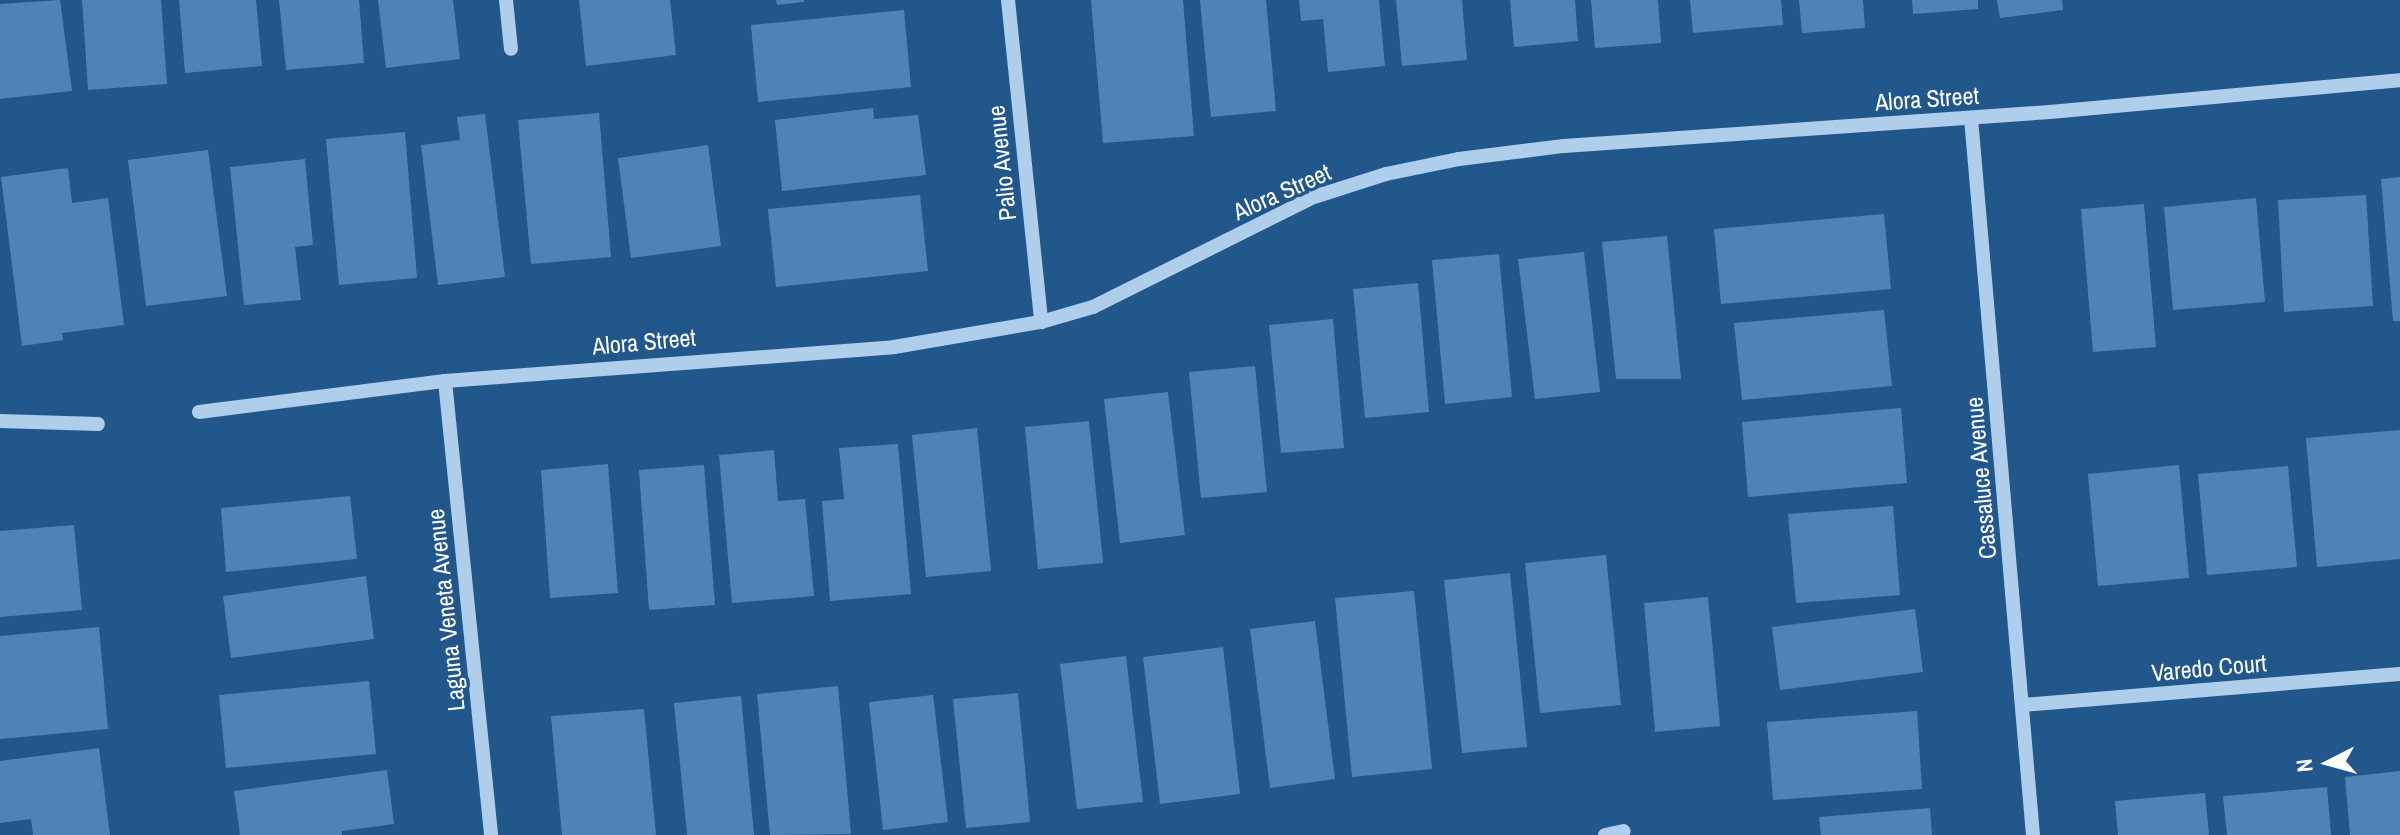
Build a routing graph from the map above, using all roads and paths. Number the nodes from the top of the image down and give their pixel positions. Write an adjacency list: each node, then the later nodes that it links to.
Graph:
1 (506, 0): 3 (street)
2 (1008, 0): 6 (street, Palio Avenue)
3 (511, 49)
4 (2400, 80): 5 (street, Alora Street)
5 (1971, 118): 6 (street, Alora Street); 12 (street, Cassaluce Avenue)
6 (1041, 322): 7 (street, Alora Street)
7 (445, 381): 8 (street, Alora Street); 14 (street, Laguna Veneta Avenue)
8 (199, 412)
9 (0, 421): 10 (street)
10 (98, 424)
11 (2400, 674): 12 (street, Varedo Court)
12 (2022, 705): 16 (street, Cassaluce Avenue)
13 (1624, 831): 15 (street)
14 (491, 835)
15 (1605, 835)
16 (2033, 835)

